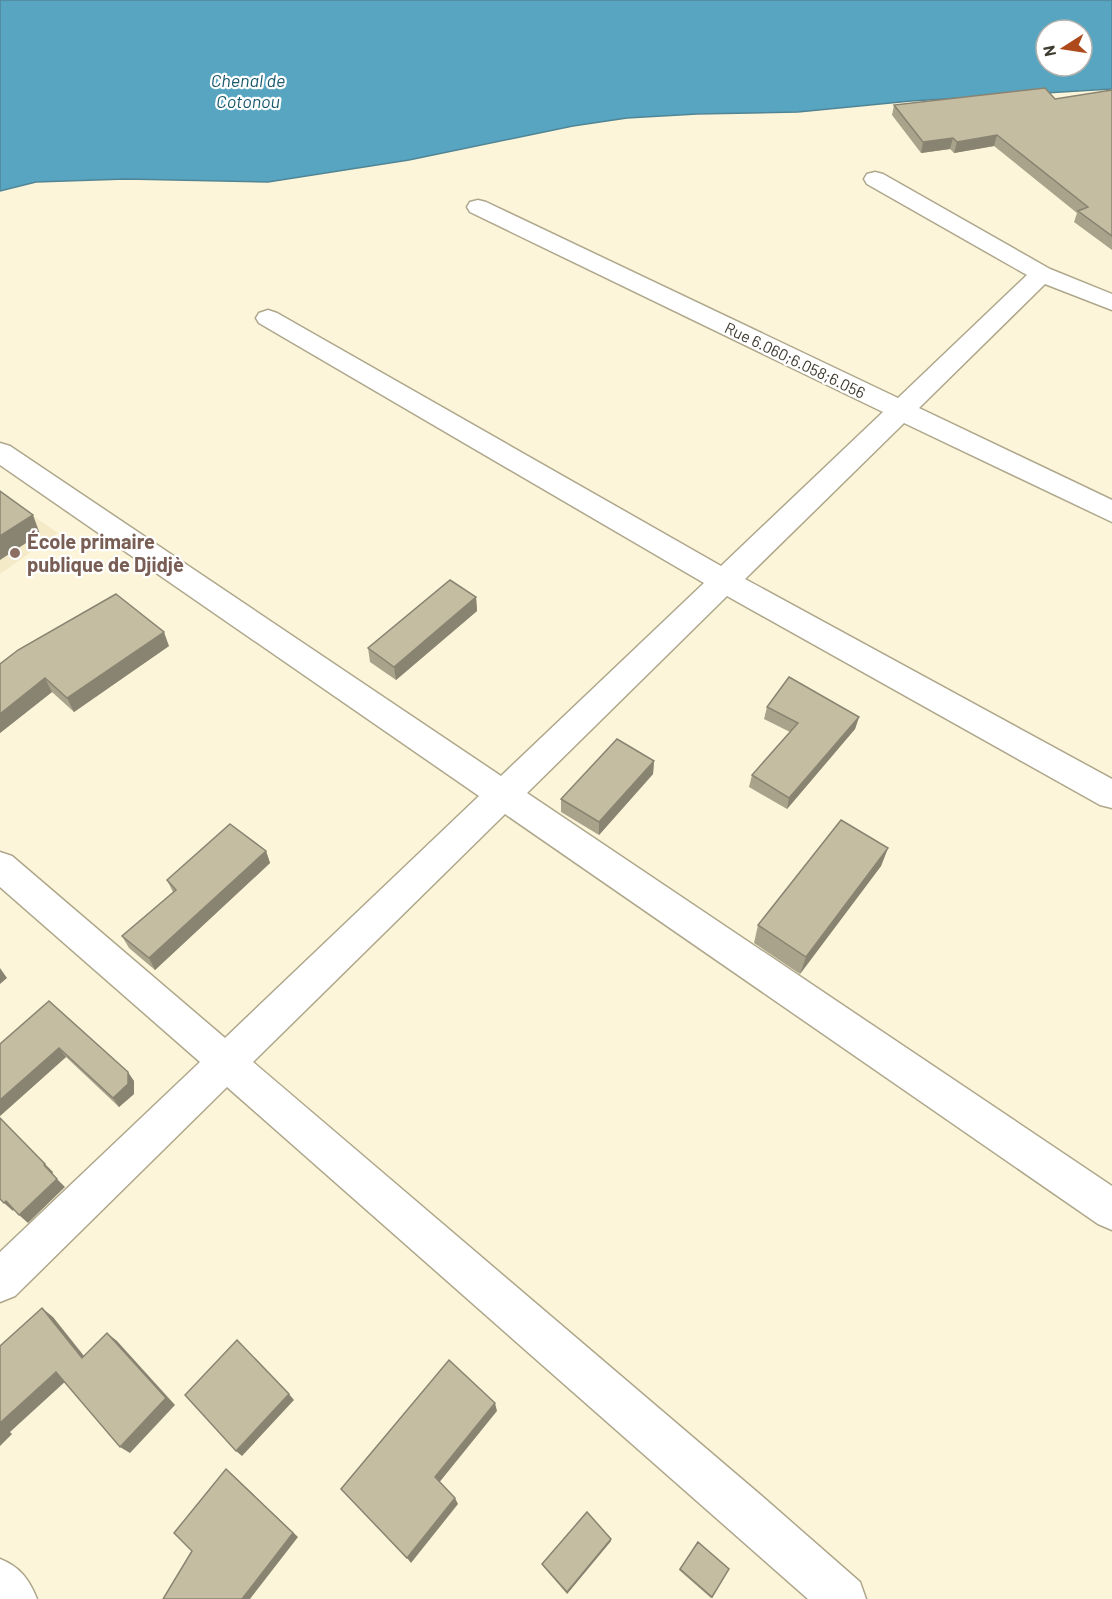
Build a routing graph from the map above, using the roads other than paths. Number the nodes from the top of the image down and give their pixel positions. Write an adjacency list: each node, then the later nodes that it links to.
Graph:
1 (875, 180): 3 (street)
2 (478, 207): 6 (street, Rue 6.060;6.058;6.056)
3 (1042, 274): 4 (street); 6 (street)
4 (1112, 303)
5 (268, 318): 9 (street)
6 (901, 411): 8 (street, Rue 6.060;6.058;6.056); 9 (street)
7 (0, 452): 10 (street)
8 (1112, 512)
9 (724, 582): 10 (street); 11 (street)
10 (504, 794): 13 (street); 14 (street)
11 (1112, 795)
12 (0, 866): 13 (street)
13 (227, 1061): 15 (street); 18 (street)
14 (1112, 1210)
15 (0, 1281)
16 (0, 1582): 17 (street)
17 (14, 1599)
18 (843, 1599)

